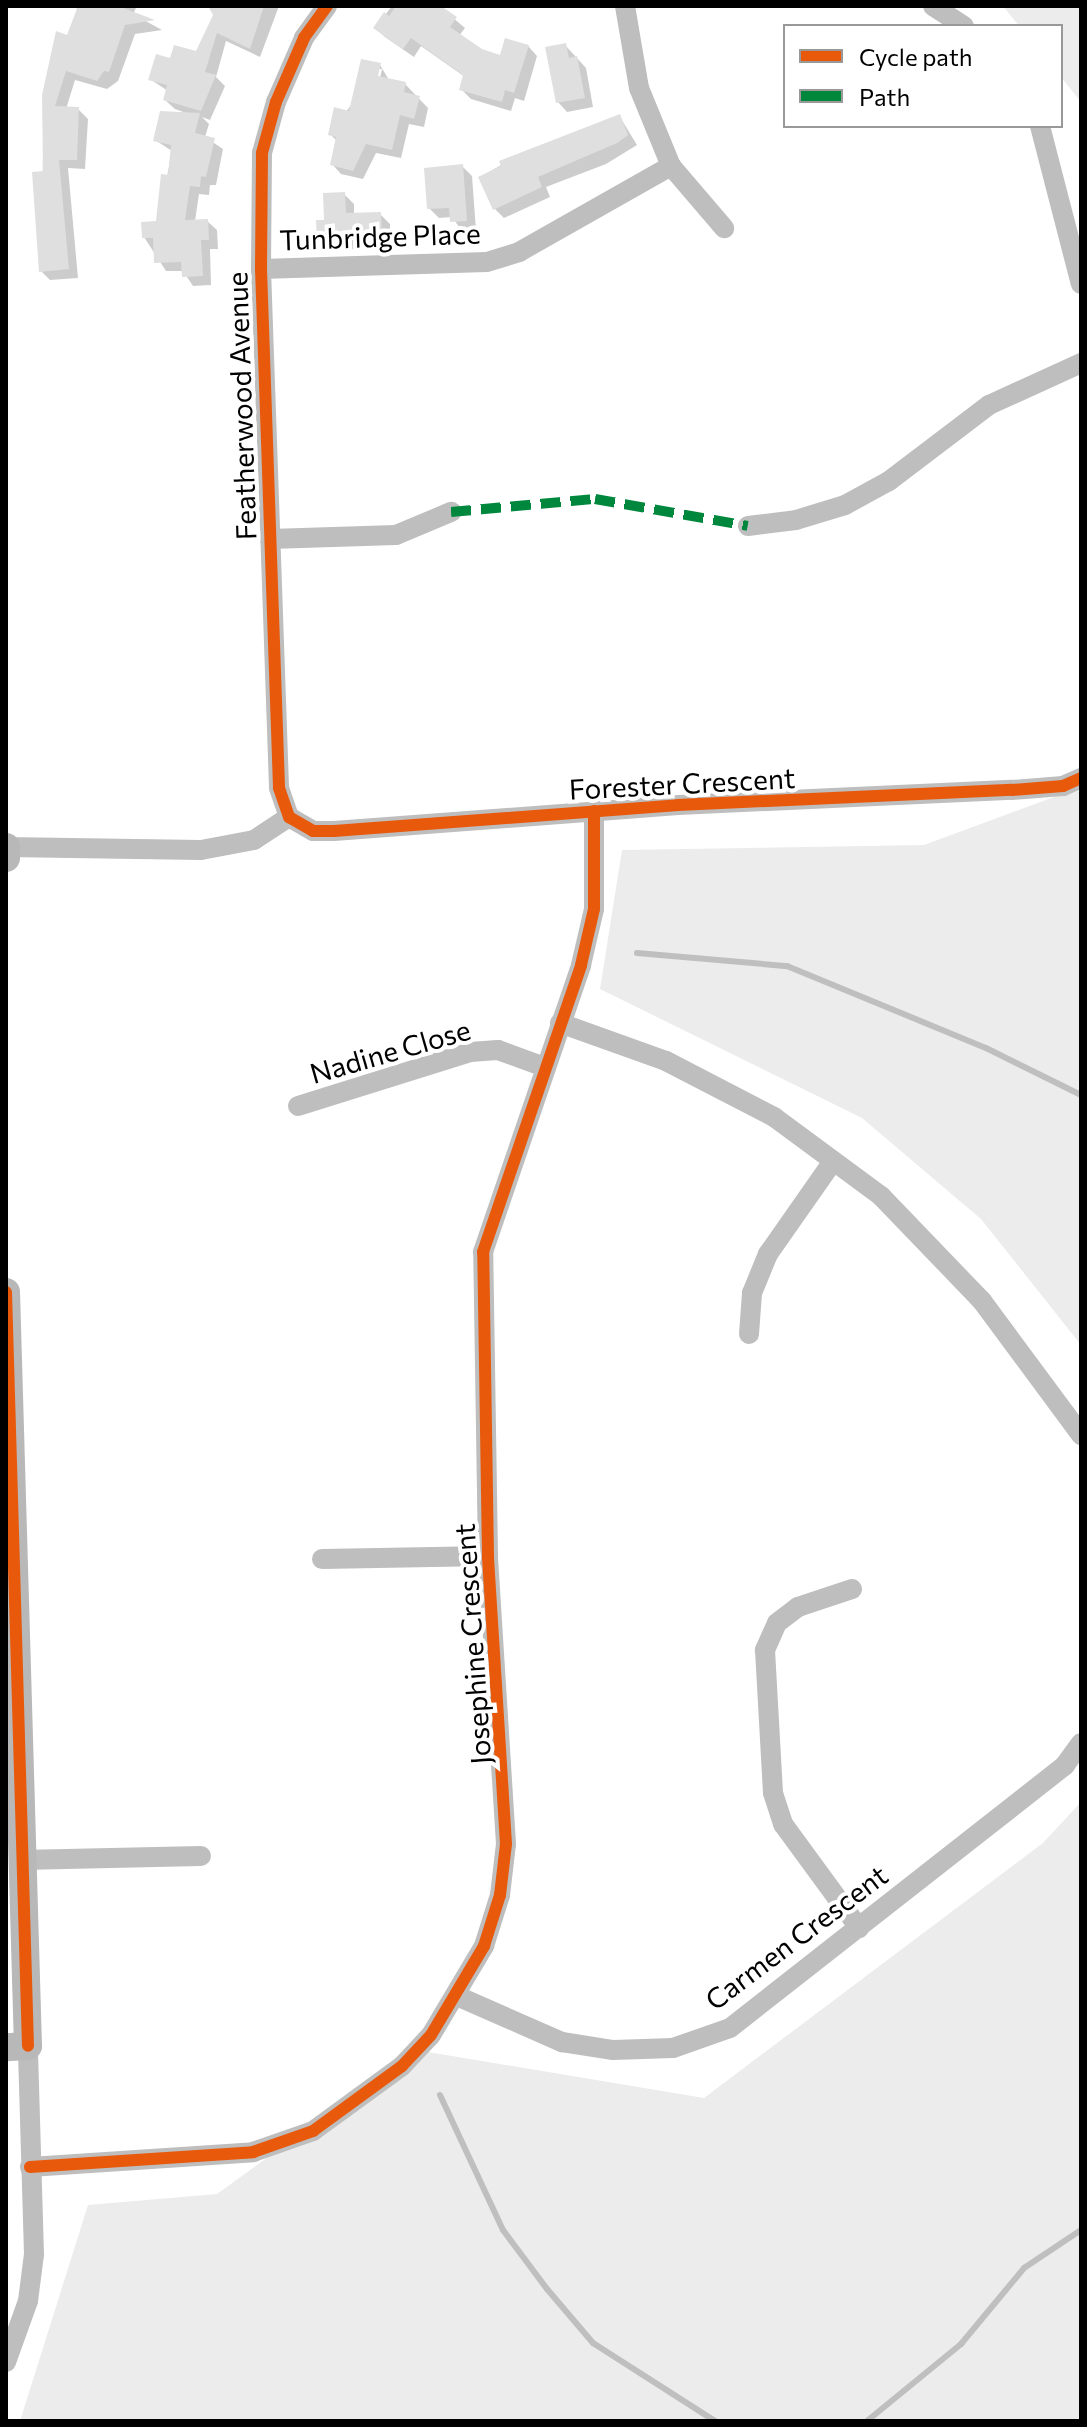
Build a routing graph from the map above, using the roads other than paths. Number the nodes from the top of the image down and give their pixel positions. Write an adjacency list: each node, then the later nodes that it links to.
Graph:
1 (327, 6): 8 (street, Featherwood Avenue)
2 (625, 6): 6 (street)
3 (933, 6): 4 (street)
4 (961, 24)
5 (1041, 128): 9 (street)
6 (671, 166): 7 (street); 8 (street, Tunbridge Place)
7 (724, 228)
8 (261, 269): 13 (street, Featherwood Avenue)
9 (1081, 284)
10 (1081, 363): 12 (street)
11 (451, 512): 13 (street)
12 (748, 526)
13 (270, 539): 16 (street, Featherwood Avenue)
14 (1081, 778): 15 (street, Forester Crescent)
15 (594, 811): 16 (street, Forester Crescent); 19 (street, Josephine Crescent)
16 (289, 817): 17 (street)
17 (6, 847): 18 (main road)
18 (6, 858)
19 (560, 1023): 20 (street, Josephine Crescent); 22 (street)
20 (542, 1066): 21 (street, Nadine Close); 26 (street, Josephine Crescent)
21 (298, 1106)
22 (833, 1161): 24 (street); 25 (street)
23 (6, 1292): 31 (main road)
24 (749, 1334)
25 (1081, 1435)
26 (488, 1556): 27 (street); 33 (street, Josephine Crescent)
27 (322, 1559)
28 (852, 1589): 32 (street)
29 (1081, 1743): 32 (street, Carmen Crescent)
30 (201, 1856): 31 (street)
31 (21, 1860): 34 (main road)
32 (859, 1928): 33 (street, Carmen Crescent)
33 (457, 1996): 35 (street, Josephine Crescent)
34 (17, 2046): 35 (street)
35 (30, 2167): 36 (street)
36 (6, 2362)

